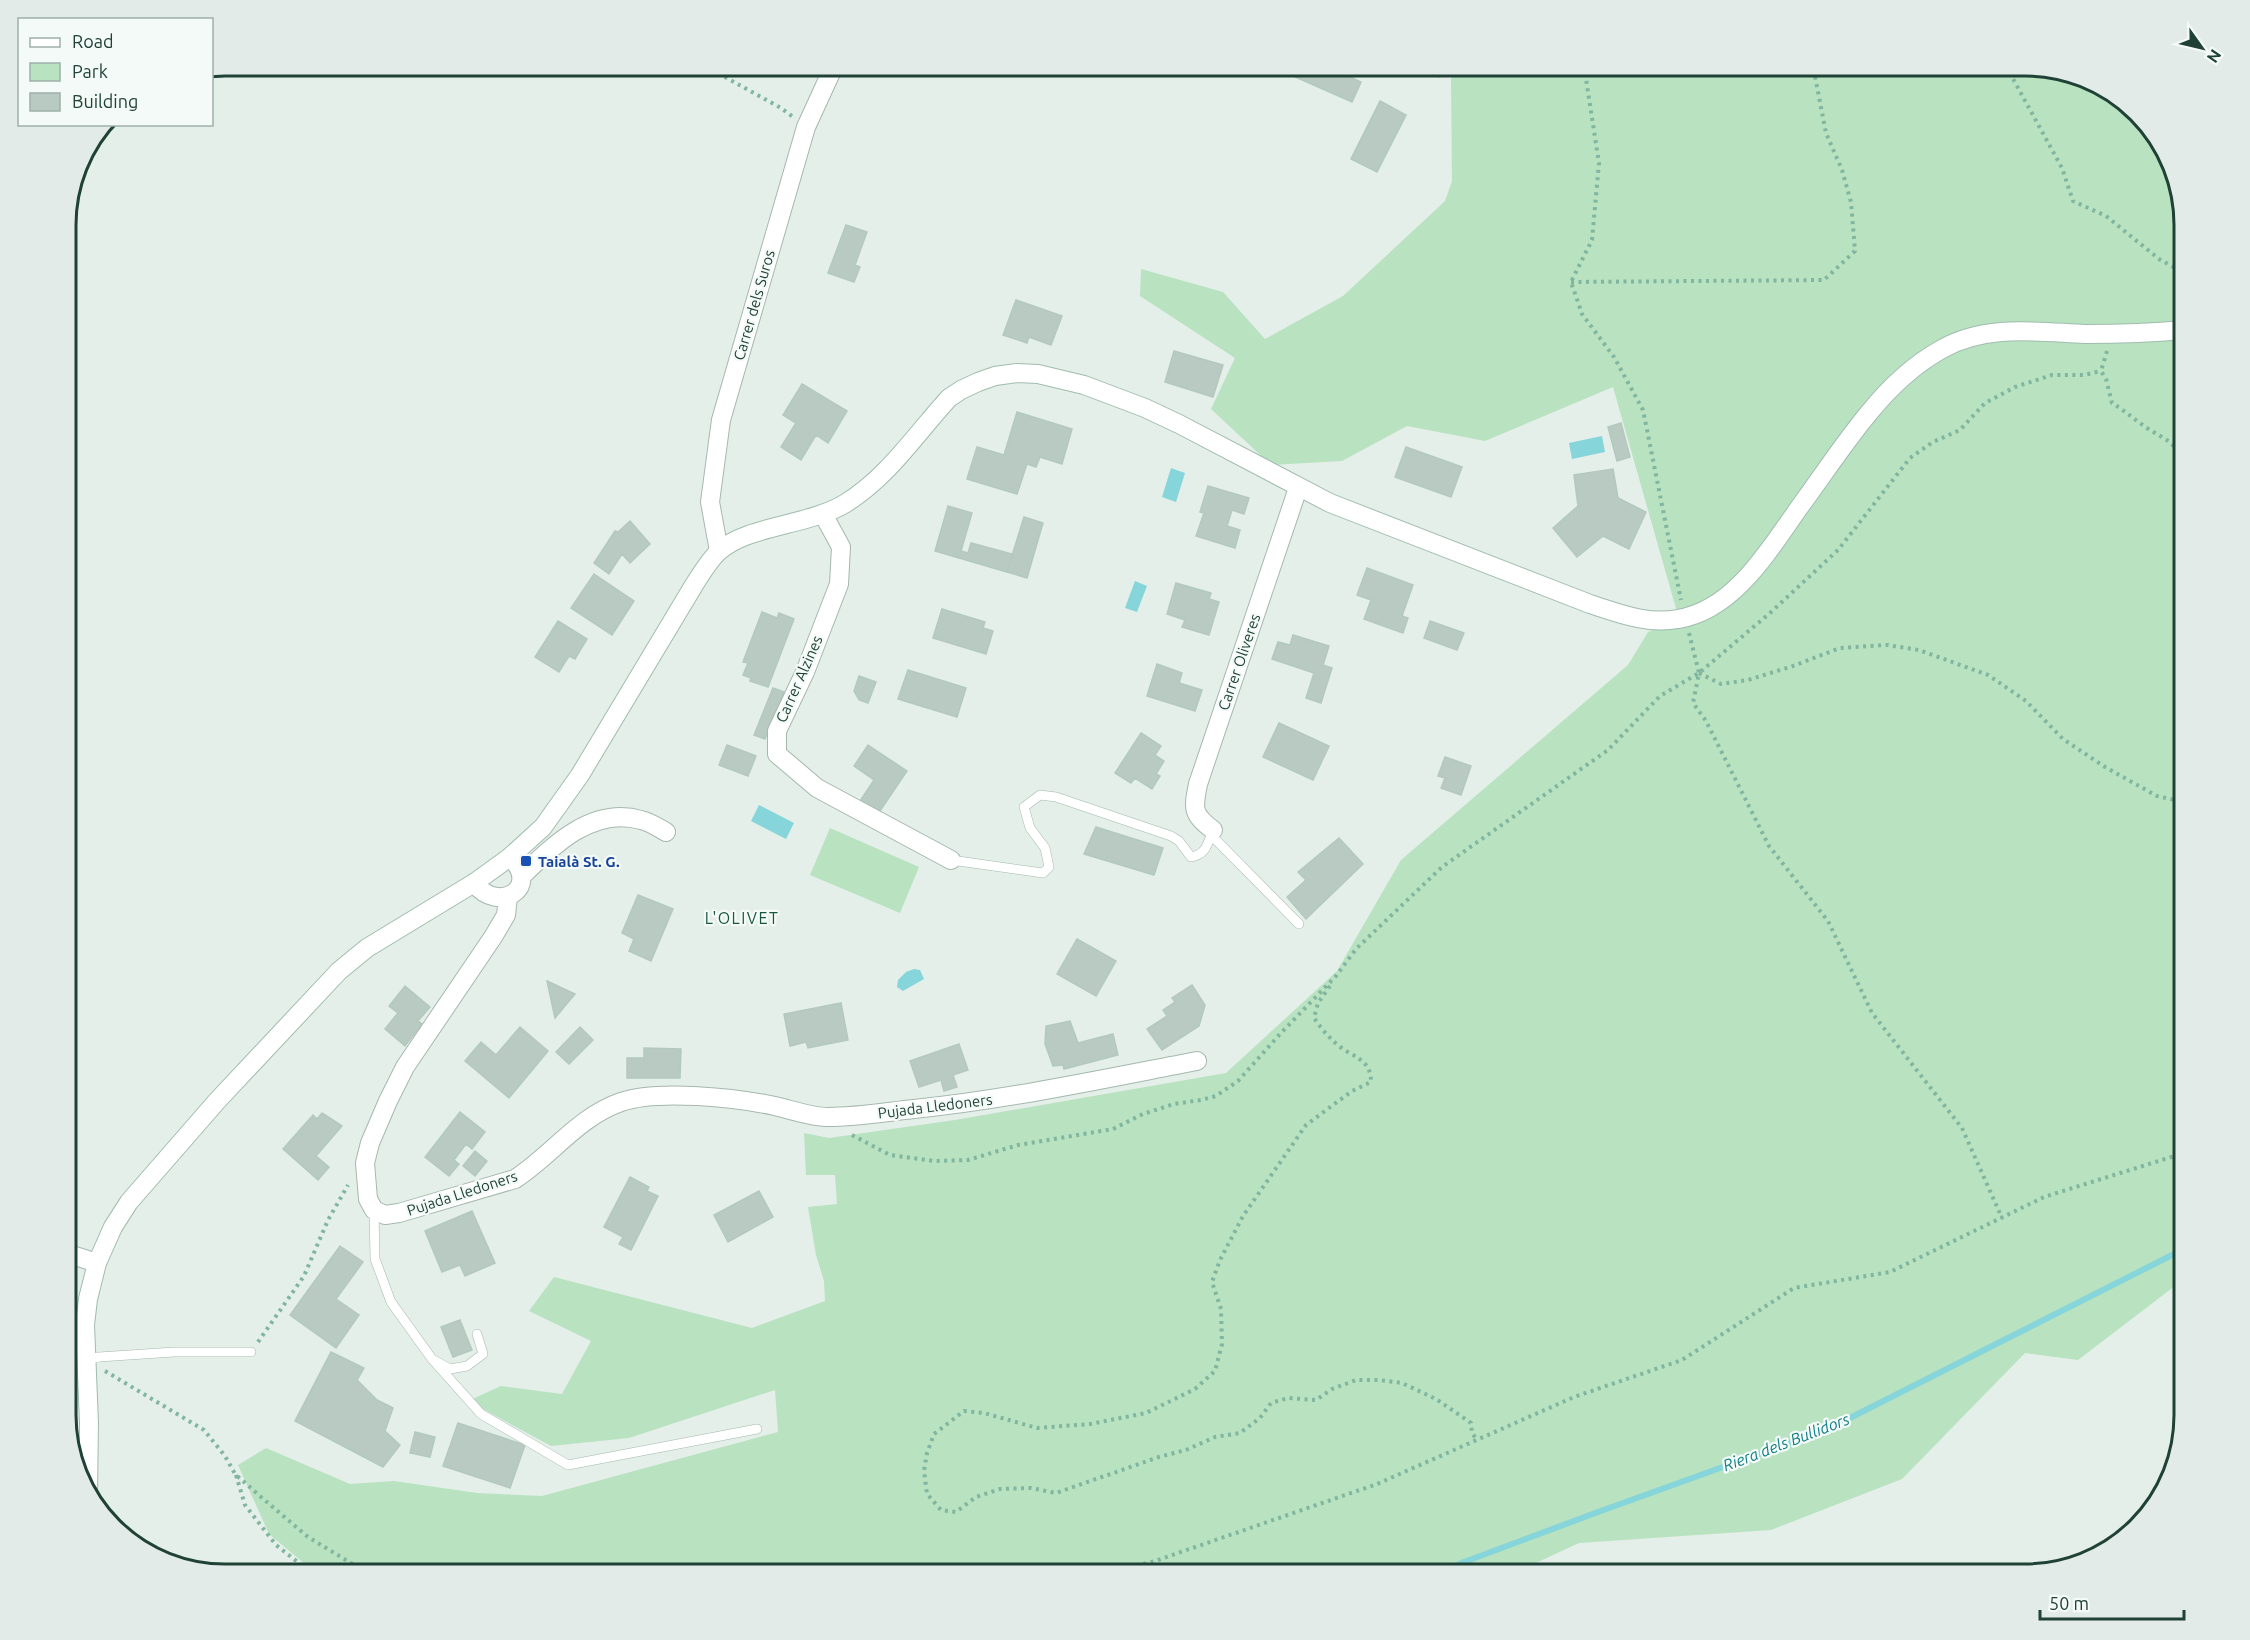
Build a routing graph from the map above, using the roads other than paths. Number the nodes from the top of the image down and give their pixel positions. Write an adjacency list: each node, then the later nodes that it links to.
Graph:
1 (829, 76): 5 (street, Carrer dels Suros)
2 (2174, 330): 3 (street)
3 (1298, 488): 4 (street); 6 (street, Carrer Oliveres)
4 (823, 514): 5 (street); 9 (street, Carrer Alzines)
5 (719, 551): 8 (street)
6 (1213, 830): 9 (lane); 13 (lane)
7 (666, 832): 10 (street)
8 (510, 857): 10 (street); 11 (street)
9 (951, 860)
10 (522, 876): 12 (street)
11 (474, 883): 12 (street); 17 (street)
12 (508, 897): 15 (street)
13 (1299, 924)
14 (1197, 1061): 15 (street, Pujada Lledoners)
15 (374, 1210): 20 (lane)
16 (77, 1257): 17 (street)
17 (96, 1263): 21 (street)
18 (477, 1334): 20 (lane)
19 (251, 1352): 21 (lane)
20 (432, 1359): 22 (lane)
21 (86, 1360): 23 (street)
22 (757, 1430)
23 (82, 1453)

